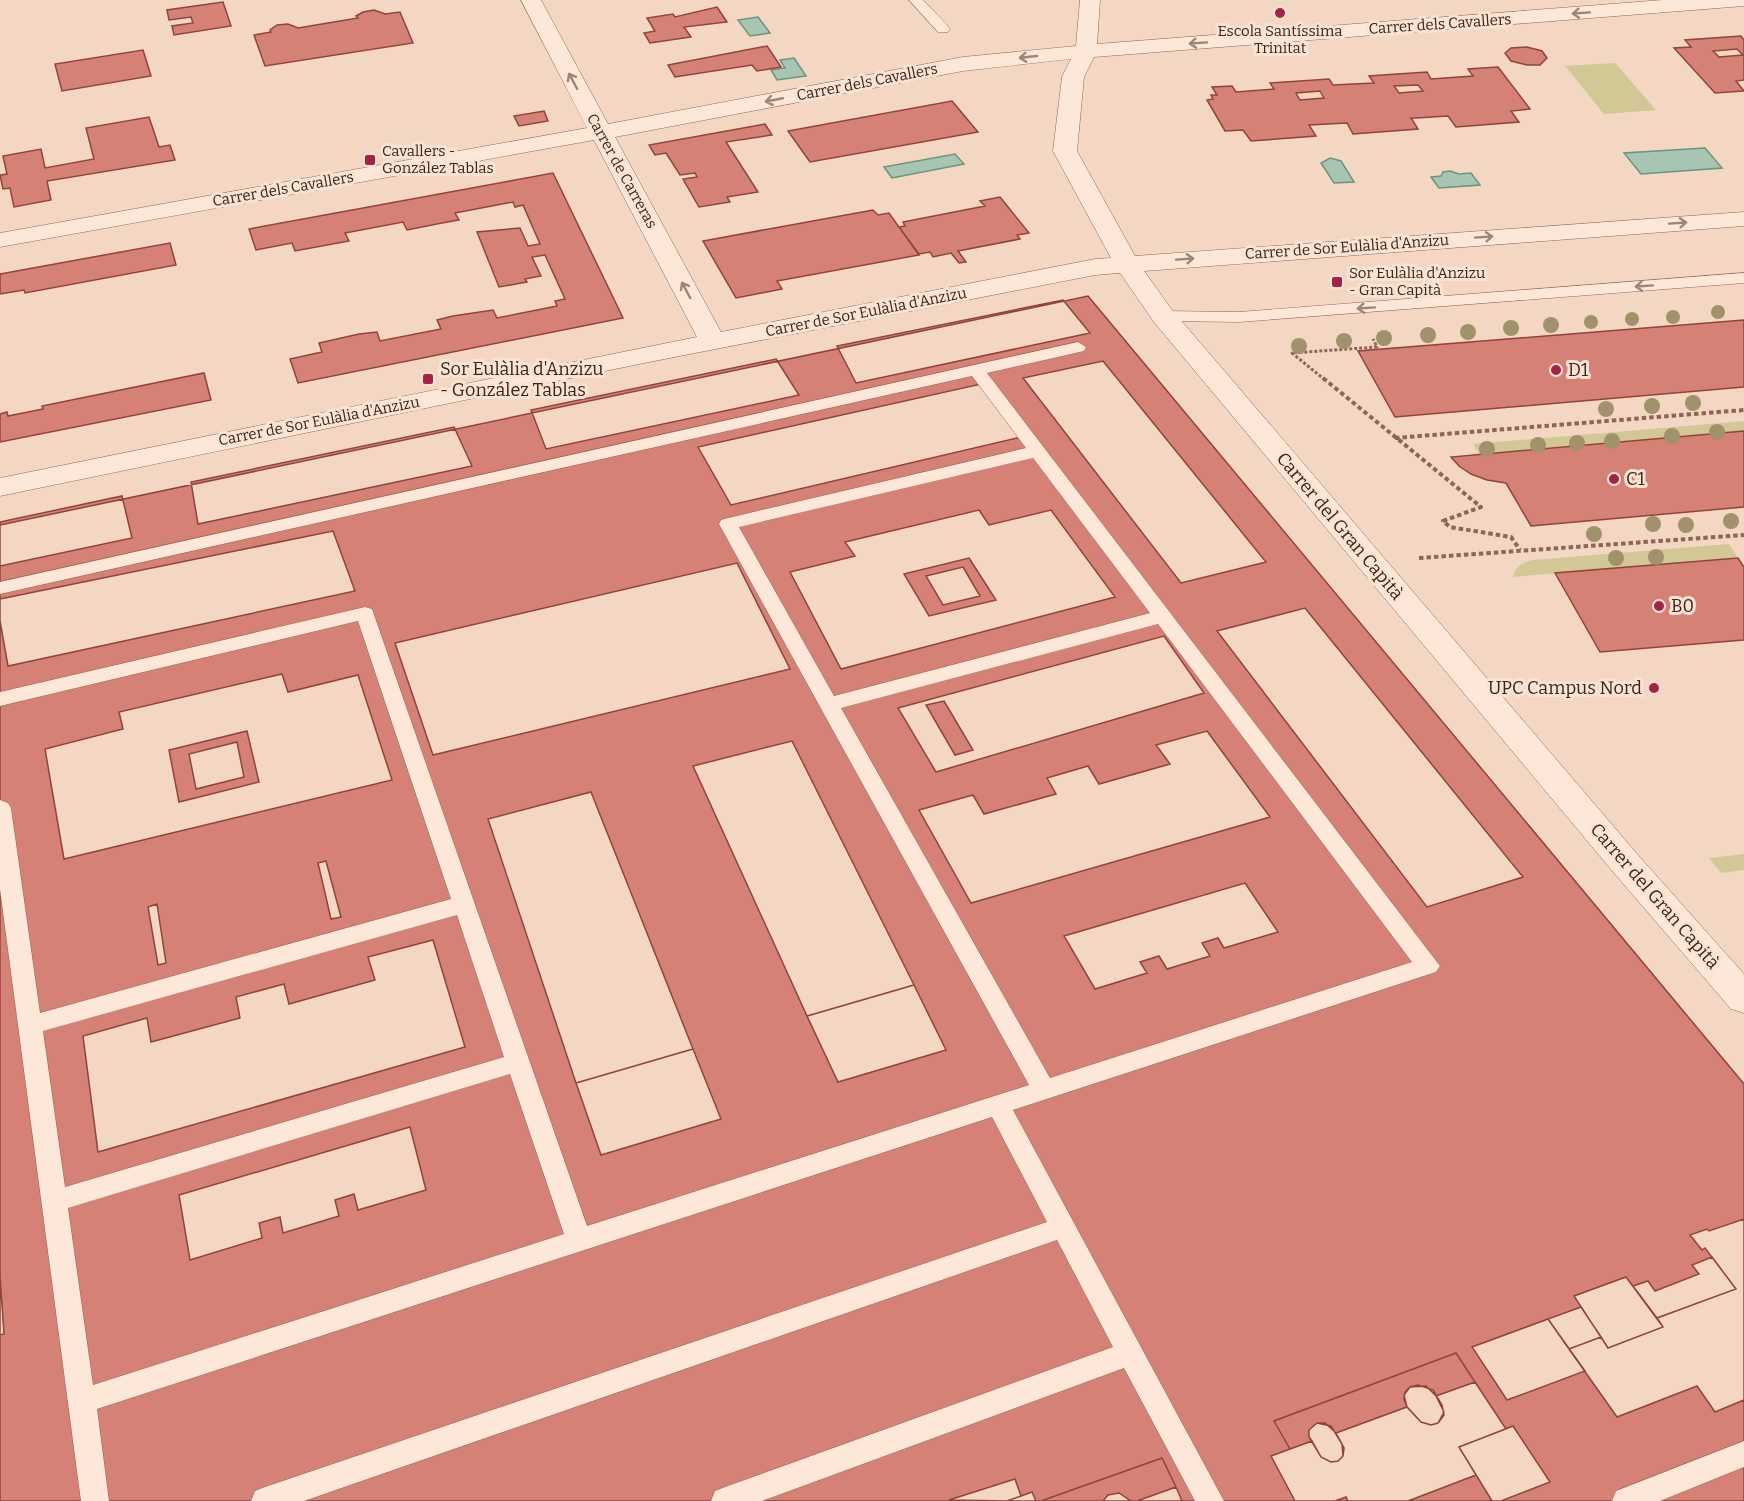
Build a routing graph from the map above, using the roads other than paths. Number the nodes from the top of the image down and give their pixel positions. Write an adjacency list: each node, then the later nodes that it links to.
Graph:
1 (531, 0): 7 (street, Carrer de Carreras, one-way to 1)
2 (916, 0): 5 (lane)
3 (1090, 0): 6 (street, Carrer del Gran Capità)
4 (1744, 0): 6 (street, Carrer dels Cavallers, one-way to 6)
5 (943, 29)
6 (1086, 51): 7 (street, Carrer dels Cavallers, one-way to 7); 10 (street, Carrer del Gran Capità)
7 (602, 132): 9 (street, Carrer dels Cavallers); 13 (street, Carrer de Carreras, one-way to 7)
8 (1744, 219): 10 (street, Carrer de Sor Eulàlia d'Anzizu, one-way to 8)
9 (0, 240)
10 (1126, 263): 12 (street, Carrer del Gran Capità); 13 (street, Carrer de Sor Eulàlia d'Anzizu)
11 (1744, 278): 12 (lane, one-way to 12)
12 (1163, 316): 24 (street, Carrer del Gran Capità)
13 (713, 342): 17 (street, Carrer de Sor Eulàlia d'Anzizu)
14 (1078, 347): 15 (lane)
15 (976, 370): 16 (lane); 18 (lane)
16 (1038, 451): 19 (lane); 21 (lane)
17 (0, 486)
18 (0, 588)
19 (1163, 616): 21 (lane); 27 (lane)
20 (0, 699): 23 (lane)
21 (829, 704): 27 (lane)
22 (0, 808): 25 (lane)
23 (465, 904): 25 (lane); 26 (lane)
24 (1744, 999)
25 (30, 1025): 29 (lane)
26 (519, 1062): 29 (lane); 31 (lane)
27 (1044, 1090): 28 (lane)
28 (998, 1105): 30 (lane); 31 (lane)
29 (54, 1201): 33 (lane)
30 (1064, 1227): 32 (lane); 36 (lane)
31 (579, 1240): 33 (lane)
32 (1131, 1353): 37 (lane); 38 (lane)
33 (82, 1401): 35 (lane)
34 (1744, 1454): 39 (lane)
35 (95, 1501)
36 (265, 1501)
37 (725, 1501)
38 (1210, 1501)
39 (1626, 1501)

